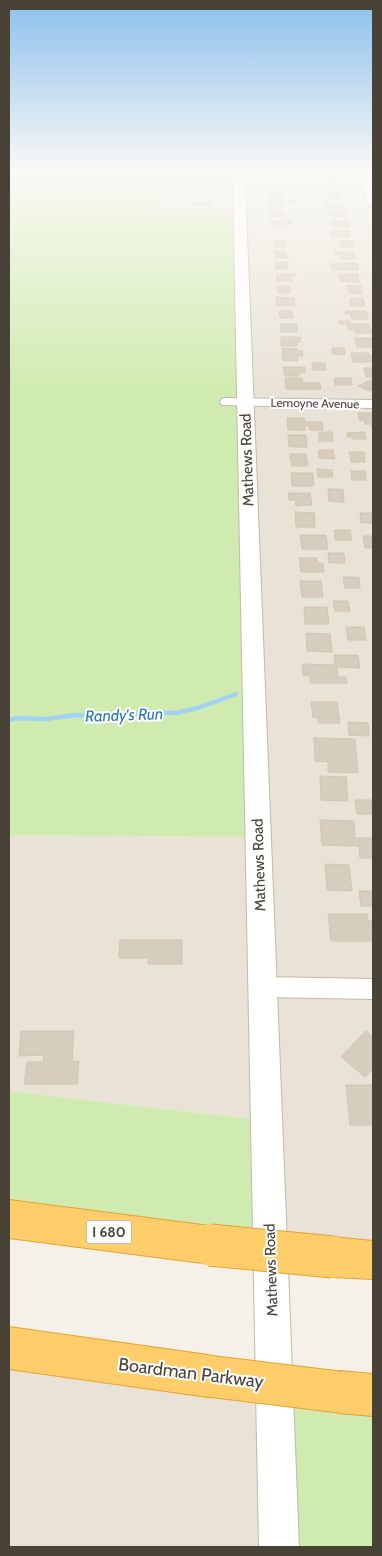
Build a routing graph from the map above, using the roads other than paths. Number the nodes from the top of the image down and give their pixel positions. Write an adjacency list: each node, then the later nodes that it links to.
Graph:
1 (237, 246): 2 (street, Mathews Road)
2 (236, 402): 3 (street, Lemoyne Avenue); 4 (street, Mathews Road)
3 (373, 404)
4 (263, 988): 5 (street); 10 (street, Mathews Road)
5 (373, 990)
6 (9, 1219): 7 (highway, I 680, bridge)
7 (373, 1260)
8 (9, 1348): 9 (highway, Boardman Parkway, bridge)
9 (356, 1393)
10 (279, 1547)

